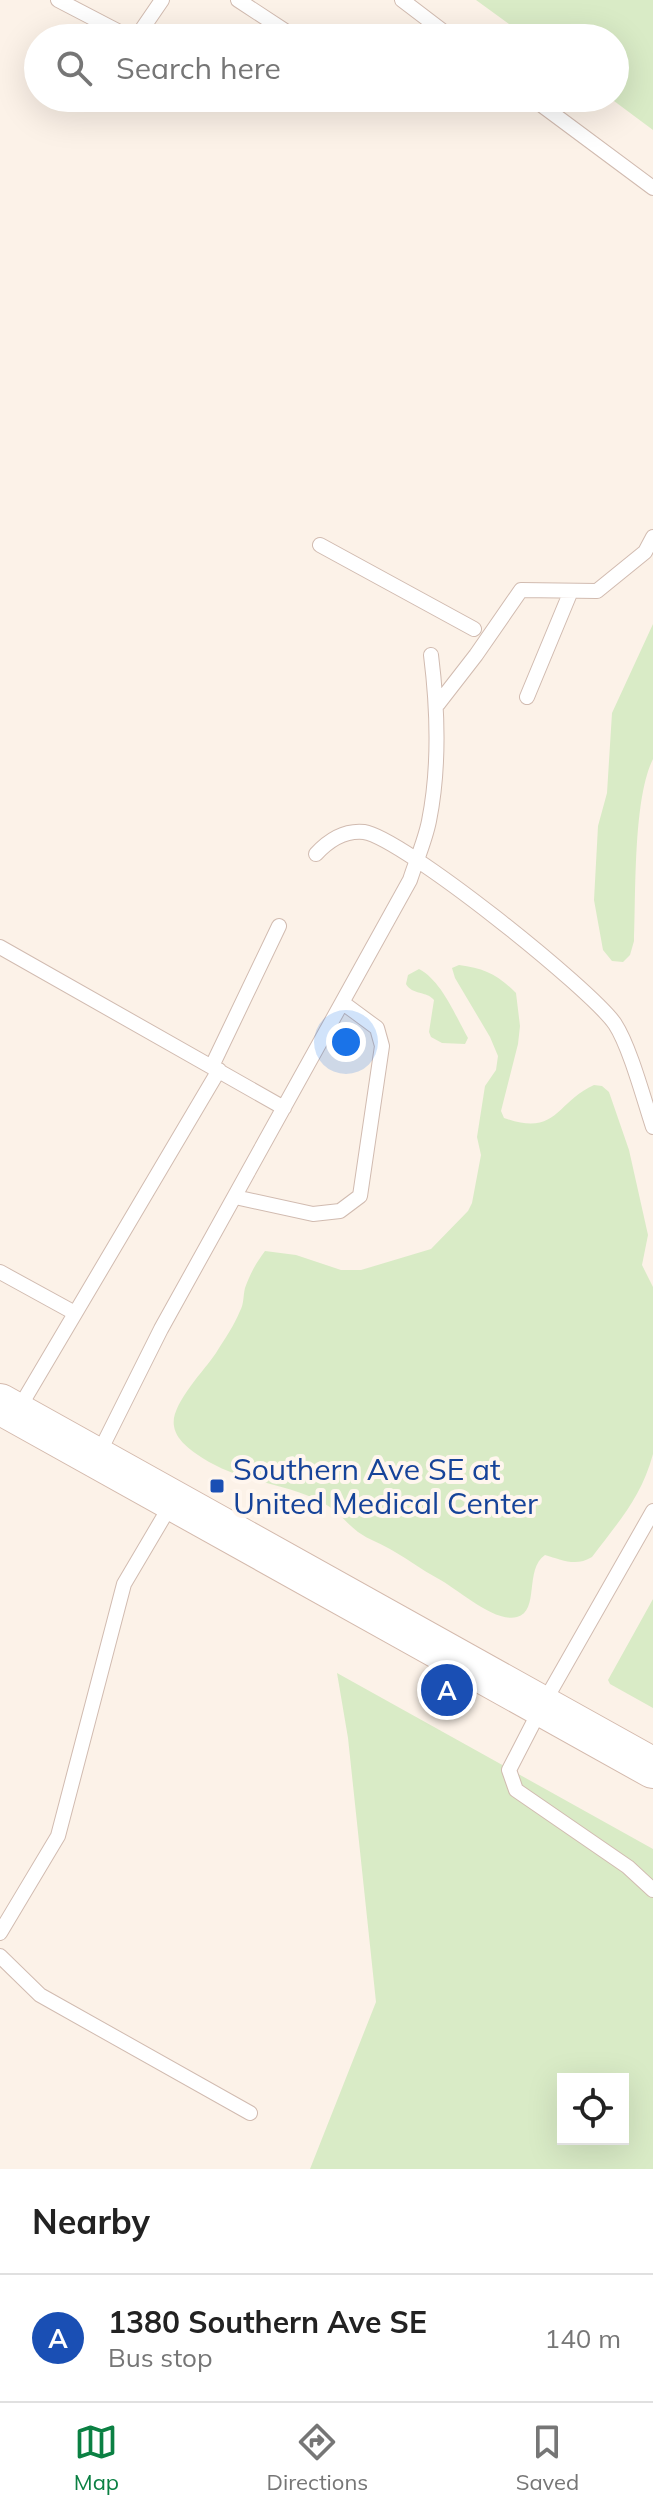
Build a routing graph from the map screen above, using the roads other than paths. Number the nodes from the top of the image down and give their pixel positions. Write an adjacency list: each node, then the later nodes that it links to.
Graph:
1 (58, 0): 5 (lane)
2 (162, 0): 6 (lane)
3 (238, 0): 7 (lane)
4 (402, 0): 8 (lane)
5 (106, 24)
6 (144, 24)
7 (275, 24)
8 (434, 24)
9 (551, 112): 10 (lane)
10 (653, 188)
11 (653, 537): 13 (lane)
12 (320, 545): 14 (lane)
13 (571, 591): 16 (lane); 17 (lane)
14 (474, 629)
15 (431, 655): 17 (lane)
16 (527, 697)
17 (438, 704): 19 (lane)
18 (316, 854): 19 (lane)
19 (417, 860): 22 (lane); 25 (lane)
20 (279, 926): 23 (lane)
21 (0, 947): 23 (lane)
22 (343, 1003): 24 (lane); 26 (lane)
23 (215, 1068): 24 (lane); 28 (lane)
24 (284, 1108): 26 (lane)
25 (653, 1127)
26 (235, 1197): 30 (lane)
27 (0, 1272): 28 (lane)
28 (73, 1312): 29 (lane)
29 (8, 1409): 30 (main road)
30 (97, 1457): 31 (main road)
31 (173, 1501): 33 (main road); 36 (lane)
32 (653, 1511): 33 (lane)
33 (542, 1706): 34 (main road); 35 (lane)
34 (653, 1768)
35 (653, 1890)
36 (0, 1933)
37 (0, 1956): 38 (lane)
38 (250, 2113)

